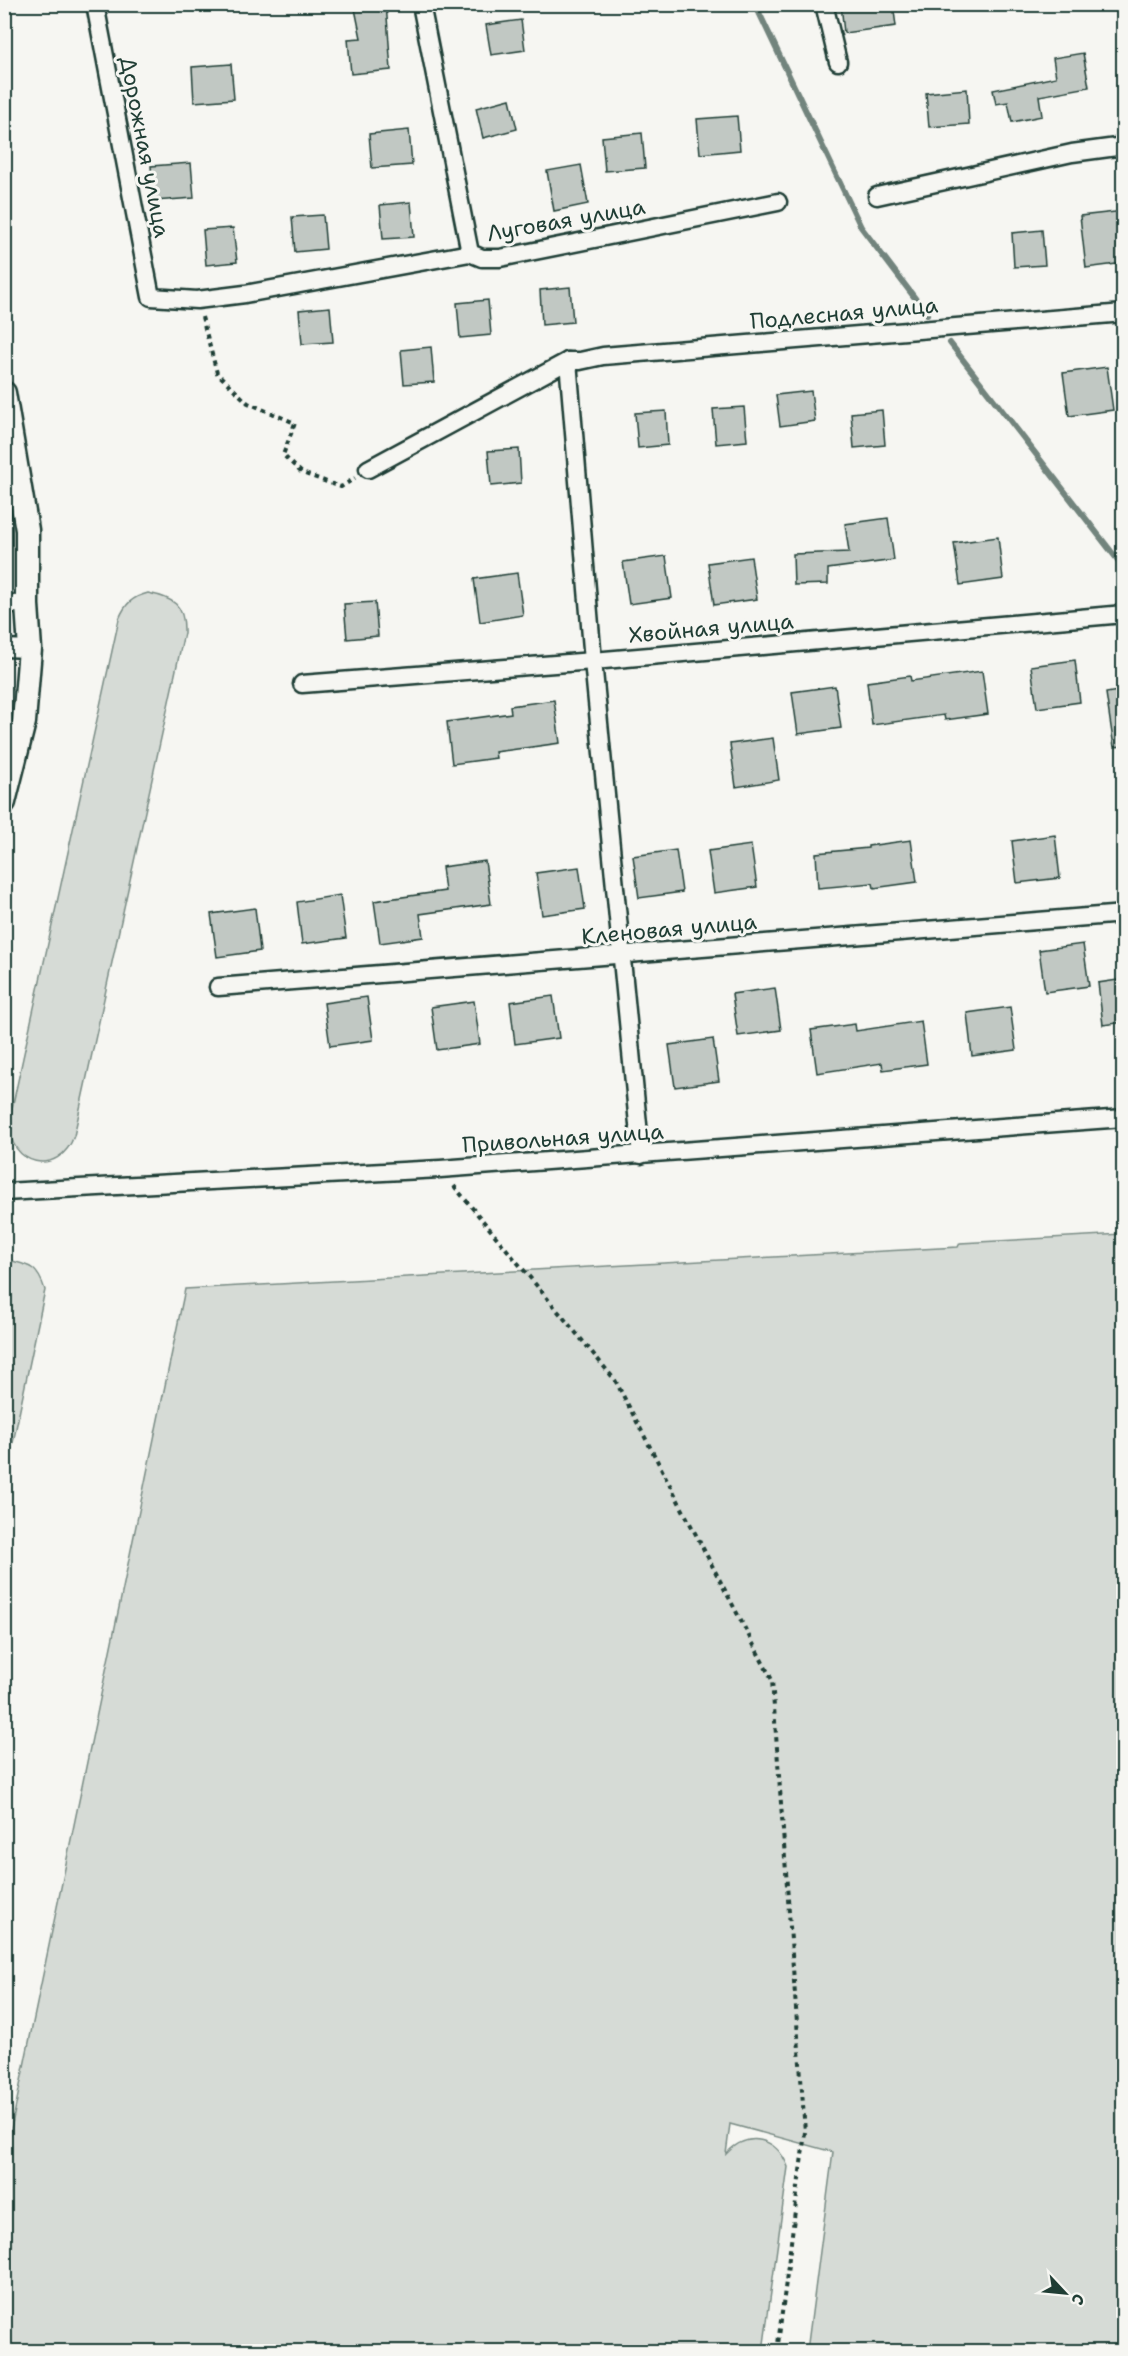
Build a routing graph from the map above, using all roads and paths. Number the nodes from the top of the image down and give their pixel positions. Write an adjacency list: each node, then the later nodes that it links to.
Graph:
1 (95, 4): 9 (street, Дорожная улица)
2 (421, 4): 8 (street, Луговая улица)
3 (824, 4): 4 (street)
4 (838, 62)
5 (1124, 146): 6 (street)
6 (877, 196)
7 (778, 202): 8 (street, Луговая улица)
8 (470, 253): 9 (street)
9 (197, 300): 13 (path)
10 (1124, 313): 11 (street, Подлесная улица)
11 (568, 361): 13 (street); 18 (street)
12 (4, 393): 14 (street)
13 (368, 469)
14 (16, 604): 17 (street)
15 (1124, 614): 18 (street, Хвойная улица)
16 (4, 648): 17 (street)
17 (30, 649): 20 (street)
18 (593, 661): 19 (street, Хвойная улица); 22 (street)
19 (303, 684)
20 (4, 802)
21 (1124, 914): 22 (street, Кленовая улица)
22 (623, 955): 23 (street, Кленовая улица); 25 (street)
23 (218, 987)
24 (1124, 1118): 25 (street, Привольная улица)
25 (640, 1155): 26 (street, Привольная улица)
26 (440, 1169): 27 (street, Привольная улица); 28 (path)
27 (4, 1192)
28 (777, 2352)

